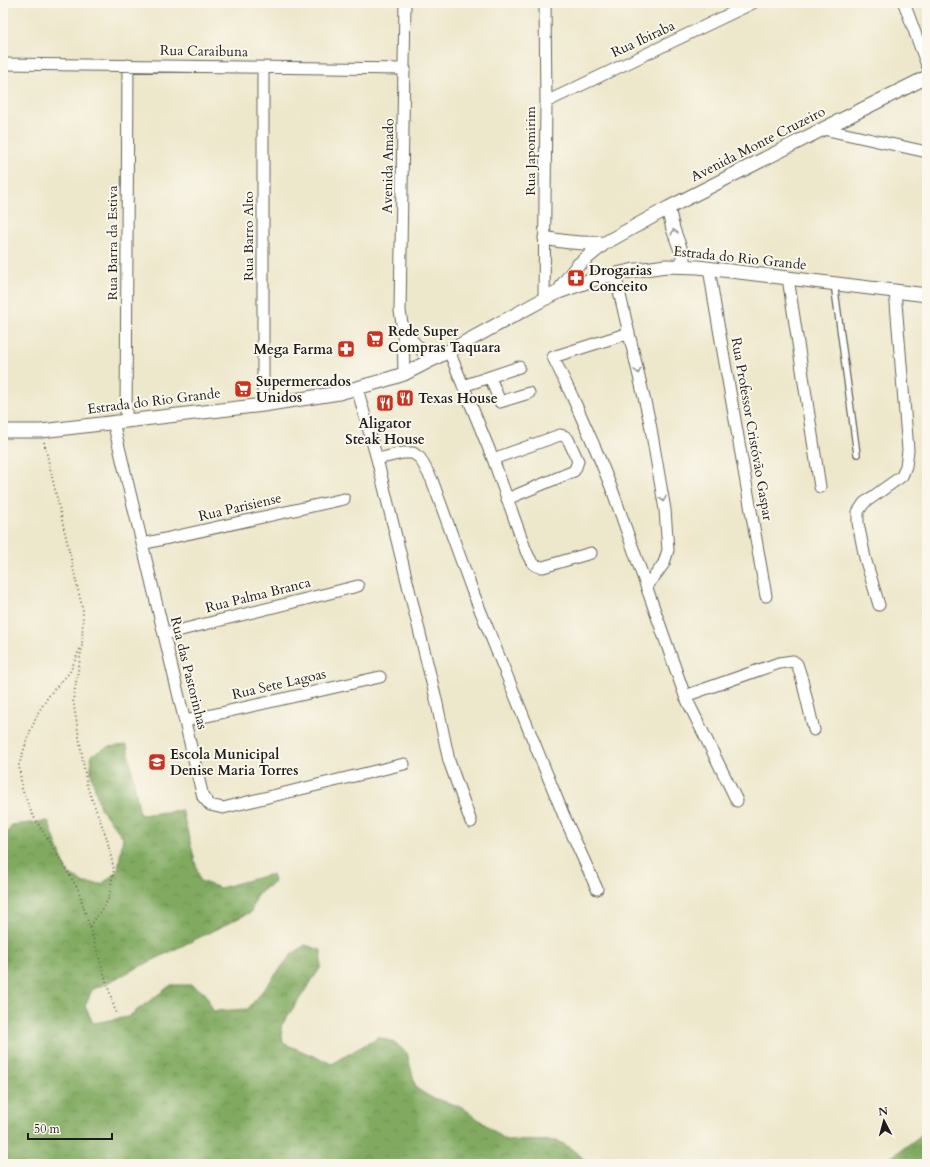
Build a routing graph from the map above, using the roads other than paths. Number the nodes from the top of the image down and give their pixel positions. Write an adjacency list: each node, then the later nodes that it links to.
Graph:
1 (405, 3): 9 (street, Avenida Amado)
2 (545, 3): 11 (street, Rua Japomirim)
3 (753, 3): 11 (street, Rua Ibiraba)
4 (904, 3): 7 (street)
5 (3, 64): 6 (street, Rua Caraibuna)
6 (128, 65): 8 (street, Rua Caraibuna); 37 (street, Rua Barra da Estiva)
7 (927, 65)
8 (263, 67): 9 (street, Rua Caraibuna); 36 (street, Rua Barro Alto)
9 (405, 69): 26 (street, Avenida Amado)
10 (927, 77): 12 (street, Avenida Monte Cruzeiro)
11 (546, 102): 15 (street, Rua Japomirim)
12 (823, 129): 13 (street); 14 (street, Avenida Monte Cruzeiro)
13 (927, 152)
14 (668, 208): 16 (street, Avenida Monte Cruzeiro); 17 (street, one-way to 14)
15 (545, 238): 16 (street, Avenida Monte Cruzeiro); 25 (street, Rua Japomirim)
16 (605, 243): 23 (street, Avenida Monte Cruzeiro)
17 (680, 261): 18 (street); 19 (street, Estrada do Rio Grande)
18 (704, 267): 20 (street, Estrada do Rio Grande); 49 (street, Rua Professor Cristóvão Gaspar)
19 (615, 274): 23 (street, Estrada do Rio Grande); 27 (street)
20 (788, 278): 21 (street, Estrada do Rio Grande); 42 (street)
21 (834, 283): 22 (street, Estrada do Rio Grande); 39 (lane)
22 (895, 291): 24 (street, Estrada do Rio Grande); 50 (street)
23 (559, 292): 25 (street, Estrada do Rio Grande)
24 (927, 295)
25 (544, 299): 28 (street, Estrada do Rio Grande)
26 (403, 330): 29 (street); 31 (street, Avenida Amado)
27 (629, 334): 48 (street, one-way to 48); 48 (street)
28 (449, 351): 29 (street, Estrada do Rio Grande); 33 (street)
29 (430, 360): 31 (street, Estrada do Rio Grande)
30 (519, 367): 32 (street)
31 (404, 374): 34 (street, Estrada do Rio Grande)
32 (490, 377): 33 (street); 35 (street)
33 (463, 386): 41 (street)
34 (357, 388): 36 (street, Estrada do Rio Grande); 40 (street)
35 (529, 393)
36 (263, 405): 37 (street, Estrada do Rio Grande)
37 (119, 421): 38 (street, Estrada do Rio Grande); 45 (street, Rua das Pastorinhas)
38 (3, 431)
39 (857, 454)
40 (377, 459): 58 (street); 59 (street)
41 (493, 459): 44 (street); 44 (street)
42 (820, 487)
43 (344, 499): 45 (street, Rua Parisiense)
44 (507, 499): 46 (street)
45 (142, 544): 51 (street, Rua das Pastorinhas)
46 (590, 553)
47 (358, 586): 51 (street, Rua Palma Branca)
48 (646, 586): 53 (street)
49 (766, 596)
50 (879, 605)
51 (164, 634): 54 (street, Rua das Pastorinhas)
52 (380, 676): 54 (street, Rua Sete Lagoas)
53 (685, 696): 55 (street); 57 (street)
54 (185, 720): 56 (street, Rua das Pastorinhas)
55 (814, 730)
56 (404, 764)
57 (737, 801)
58 (471, 822)
59 (597, 889)

